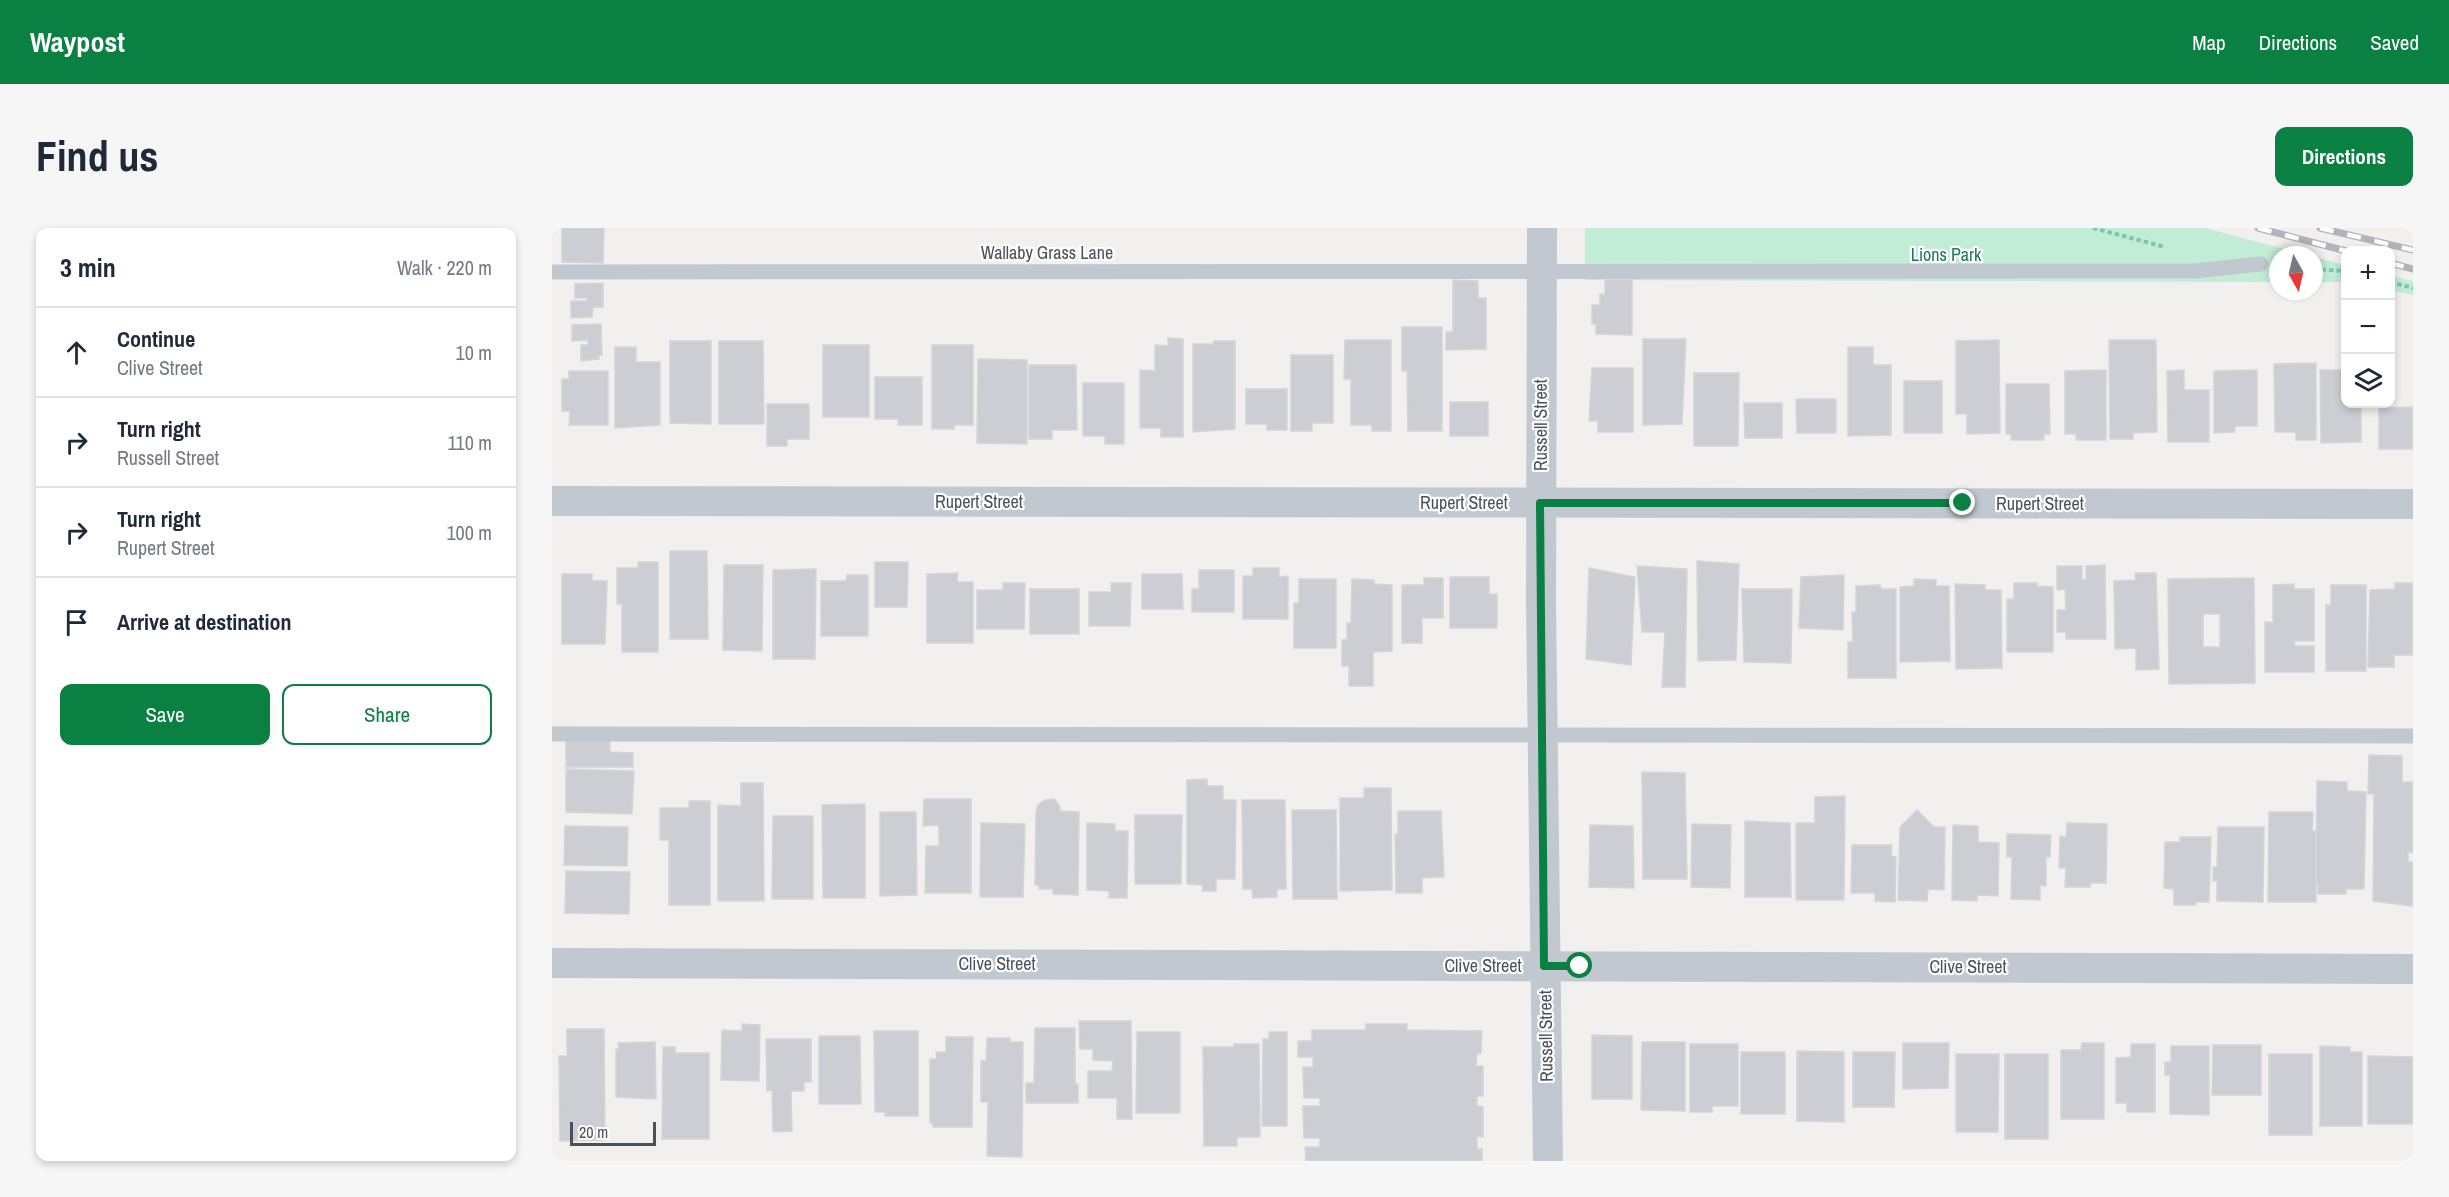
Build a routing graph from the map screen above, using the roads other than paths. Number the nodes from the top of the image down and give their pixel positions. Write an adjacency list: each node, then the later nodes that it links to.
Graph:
1 (1542, 228): 4 (street, Russell Street)
2 (2261, 264): 4 (lane, Wallaby Grass Lane)
3 (552, 272): 4 (lane, Wallaby Grass Lane)
4 (1542, 273): 6 (street, Russell Street)
5 (552, 501): 6 (street, Rupert Street)
6 (1540, 503): 7 (street, Rupert Street); 9 (street, Russell Street)
7 (2413, 504)
8 (552, 734): 9 (lane)
9 (1542, 734): 10 (lane); 12 (street, Russell Street)
10 (2413, 736)
11 (552, 963): 12 (street, Clive Street)
12 (1544, 966): 13 (street, Clive Street); 14 (street, Russell Street)
13 (2413, 969)
14 (1548, 1161)

